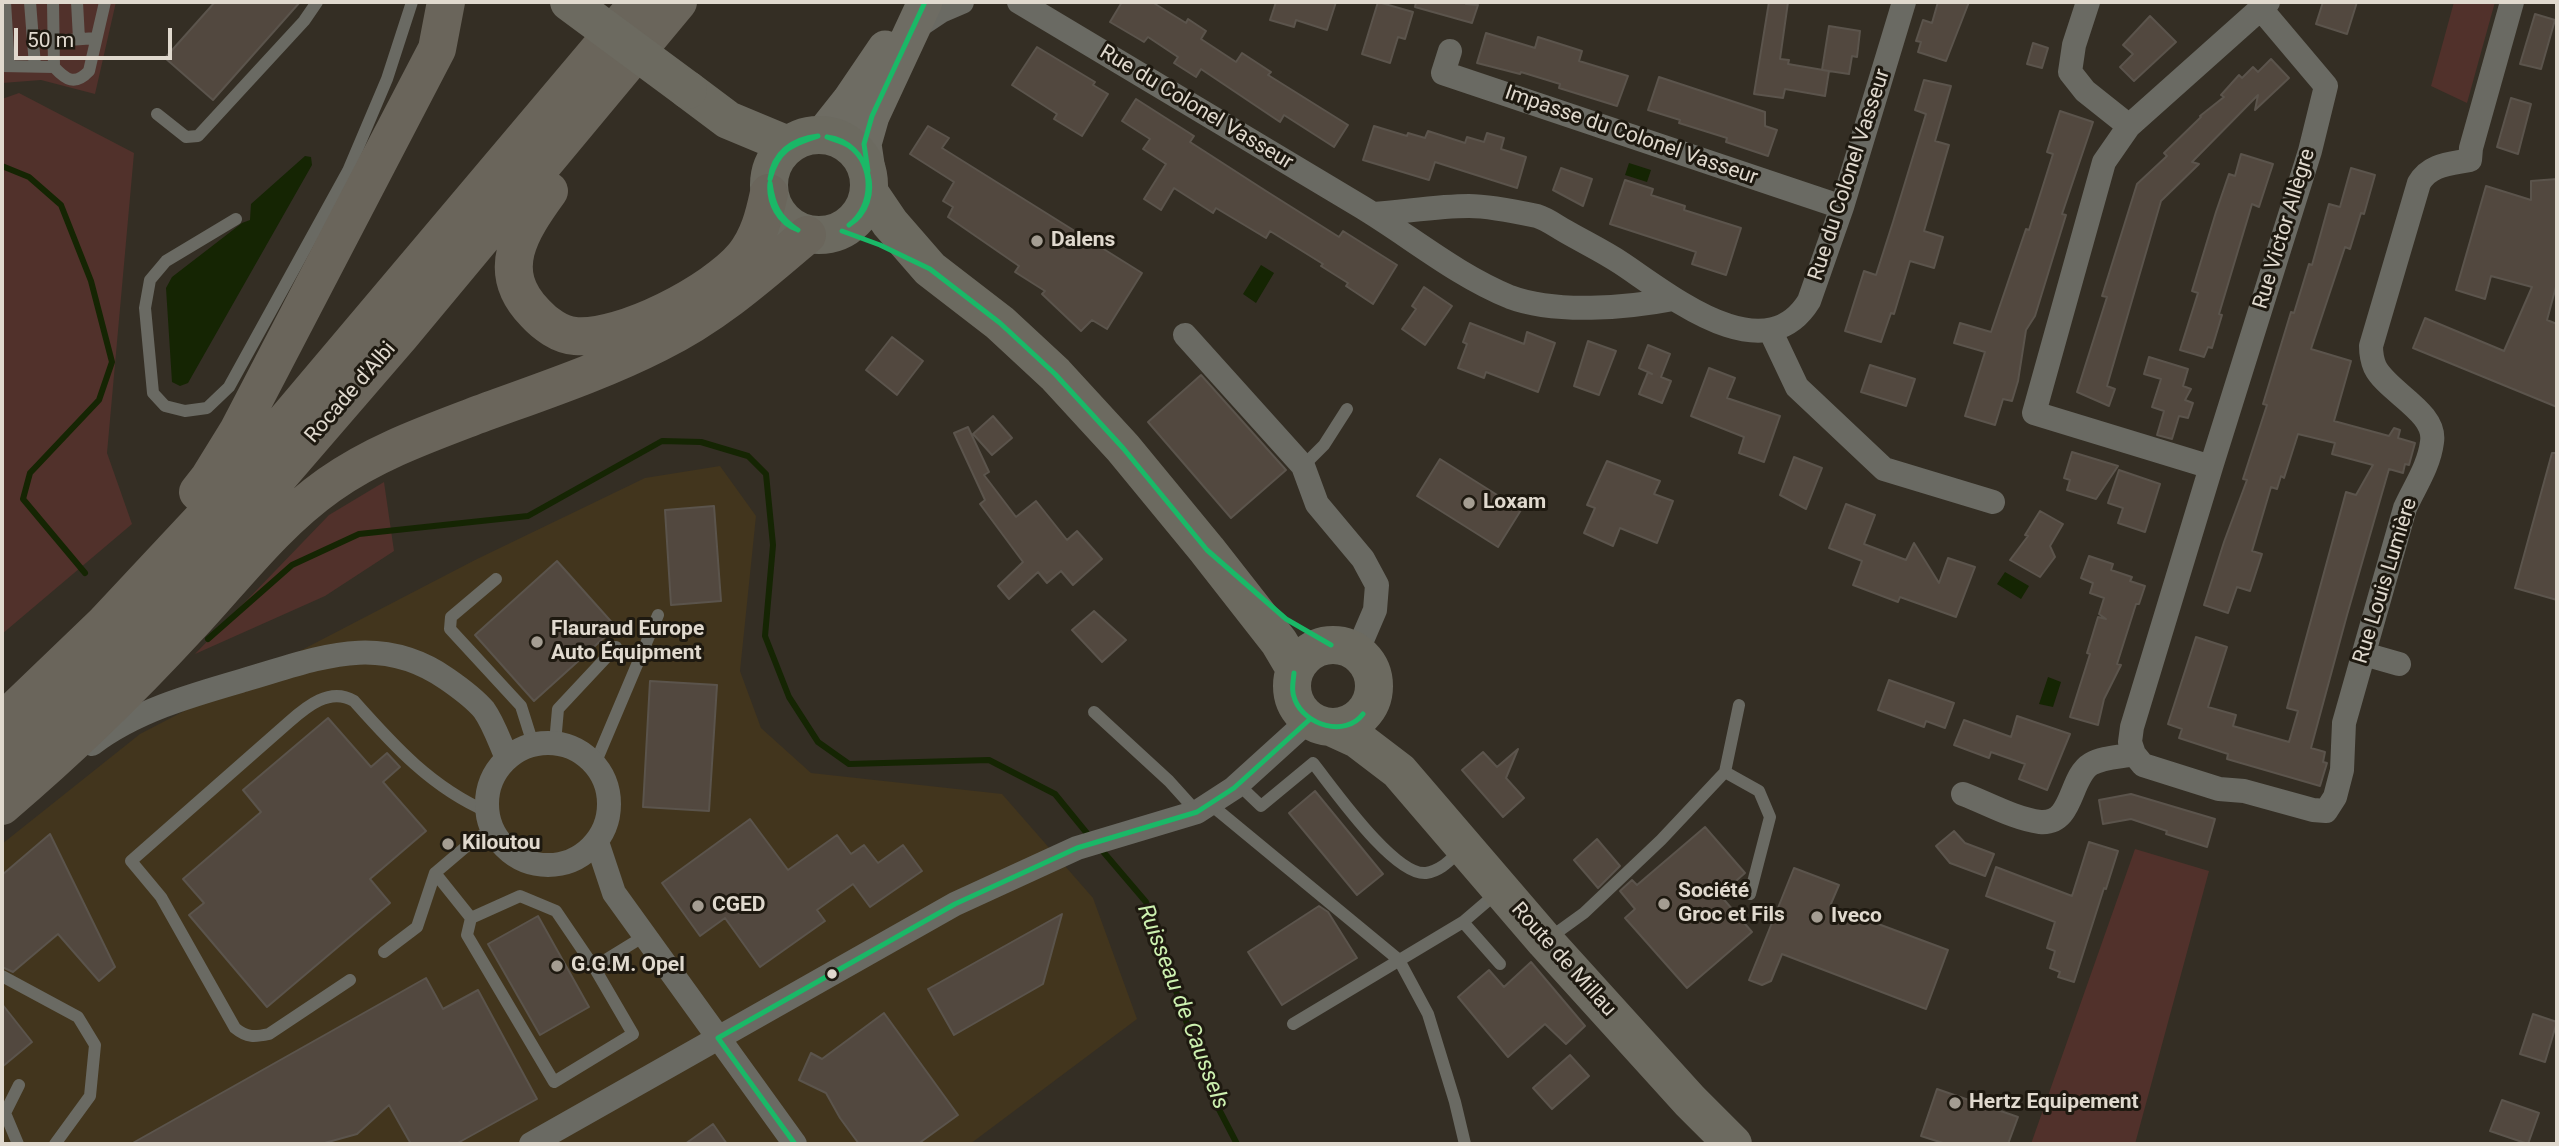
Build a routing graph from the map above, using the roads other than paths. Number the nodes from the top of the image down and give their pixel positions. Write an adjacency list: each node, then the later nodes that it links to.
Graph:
1 (5, 2): 23 (lane)
2 (30, 2): 24 (lane)
3 (53, 2): 21 (lane)
4 (77, 2): 20 (lane)
5 (105, 2): 19 (lane)
6 (317, 2): 27 (lane)
7 (412, 2): 35 (lane)
8 (446, 2): 48 (highway)
9 (569, 2): 28 (main road, bridge)
10 (639, 2): 48 (highway, Rocade d'Albi)
11 (678, 2): 26 (highway, Rocade d'Albi)
12 (962, 2): 18 (street)
13 (1019, 2): 34 (street, Rue du Colonel Vasseur)
14 (1904, 2): 33 (street, Rue du Colonel Vasseur)
15 (2088, 2): 29 (street)
16 (2512, 2): 51 (street, Rue Louis Lumière)
17 (2264, 5): 29 (street, Rue Victor Allègre); 43 (street, Rue Victor Allègre)
18 (915, 12): 30 (main road); 31 (main road)
19 (96, 38): 20 (lane); 25 (lane)
20 (79, 39): 21 (lane)
21 (55, 41): 25 (lane)
22 (1450, 51): 33 (street, Impasse du Colonel Vasseur)
23 (5, 66): 24 (lane)
24 (34, 66): 25 (lane)
25 (54, 67)
26 (618, 77): 32 (highway); 64 (highway, Rocade d'Albi)
27 (157, 114)
28 (728, 120): 30 (main road); 32 (main road)
29 (2129, 126): 43 (street, Rue Victor Allègre)
30 (805, 140): 31 (main road); 32 (main road)
31 (869, 182): 36 (main road); 37 (main road)
32 (769, 187): 36 (main road)
33 (1842, 207): 39 (street, Rue du Colonel Vasseur)
34 (1373, 214): 38 (street); 38 (street, Rue du Colonel Vasseur)
35 (236, 219)
36 (824, 233): 37 (main road); 64 (highway)
37 (930, 269): 45 (main road)
38 (1673, 299): 39 (street)
39 (1770, 330): 44 (street)
40 (1185, 335): 42 (street)
41 (1347, 409): 42 (lane)
42 (1303, 467): 50 (street)
43 (2211, 467): 60 (street, Rue Victor Allègre)
44 (1993, 502)
45 (1207, 550): 50 (main road); 53 (main road)
46 (496, 579): 59 (lane)
47 (658, 615): 62 (lane)
48 (104, 624): 57 (highway, Rocade d'Albi)
49 (616, 647): 59 (lane)
50 (1344, 648): 53 (main road); 54 (main road)
51 (2364, 653): 52 (street); 60 (street, Rue Louis Lumière)
52 (2399, 664)
53 (1295, 669): 58 (main road)
54 (1375, 692): 58 (main road); 63 (main road, Route de Millau)
55 (1739, 705): 65 (lane)
56 (1094, 712): 69 (lane)
57 (2, 722)
58 (1321, 724): 63 (main road, Route de Millau); 66 (street)
59 (544, 744): 61 (street); 62 (street)
60 (2134, 754): 67 (street)
61 (507, 758): 64 (street); 70 (street)
62 (595, 764): 71 (street)
63 (1399, 771): 72 (main road, Route de Millau)
64 (17, 772): 68 (highway)
65 (1725, 772): 77 (lane); 81 (lane)
66 (1237, 785): 69 (street); 72 (lane)
67 (1963, 794)
68 (2, 806)
69 (1203, 808): 83 (lane); 89 (street)
70 (490, 821): 73 (street); 74 (lane); 87 (lane)
71 (597, 842): 73 (street); 76 (street)
72 (1464, 847): 75 (main road, Route de Millau)
73 (551, 865): 76 (street)
74 (435, 873): 78 (lane); 82 (lane)
75 (1500, 889): 79 (lane); 81 (main road, Route de Millau)
76 (614, 893): 80 (street)
77 (1750, 894)
78 (471, 918): 85 (lane); 85 (lane)
79 (1463, 922): 83 (lane); 84 (lane)
80 (646, 935): 85 (lane); 89 (street)
81 (1545, 941): 96 (main road, Route de Millau)
82 (384, 952)
83 (1399, 960): 88 (lane); 95 (lane)
84 (1500, 964)
85 (594, 967)
86 (2, 976): 92 (lane)
87 (350, 980)
88 (1293, 1024)
89 (718, 1038): 93 (street); 94 (street)
90 (19, 1084): 91 (lane)
91 (18, 1144)
92 (55, 1144)
93 (531, 1144)
94 (795, 1144)
95 (1465, 1144)
96 (1733, 1144)

